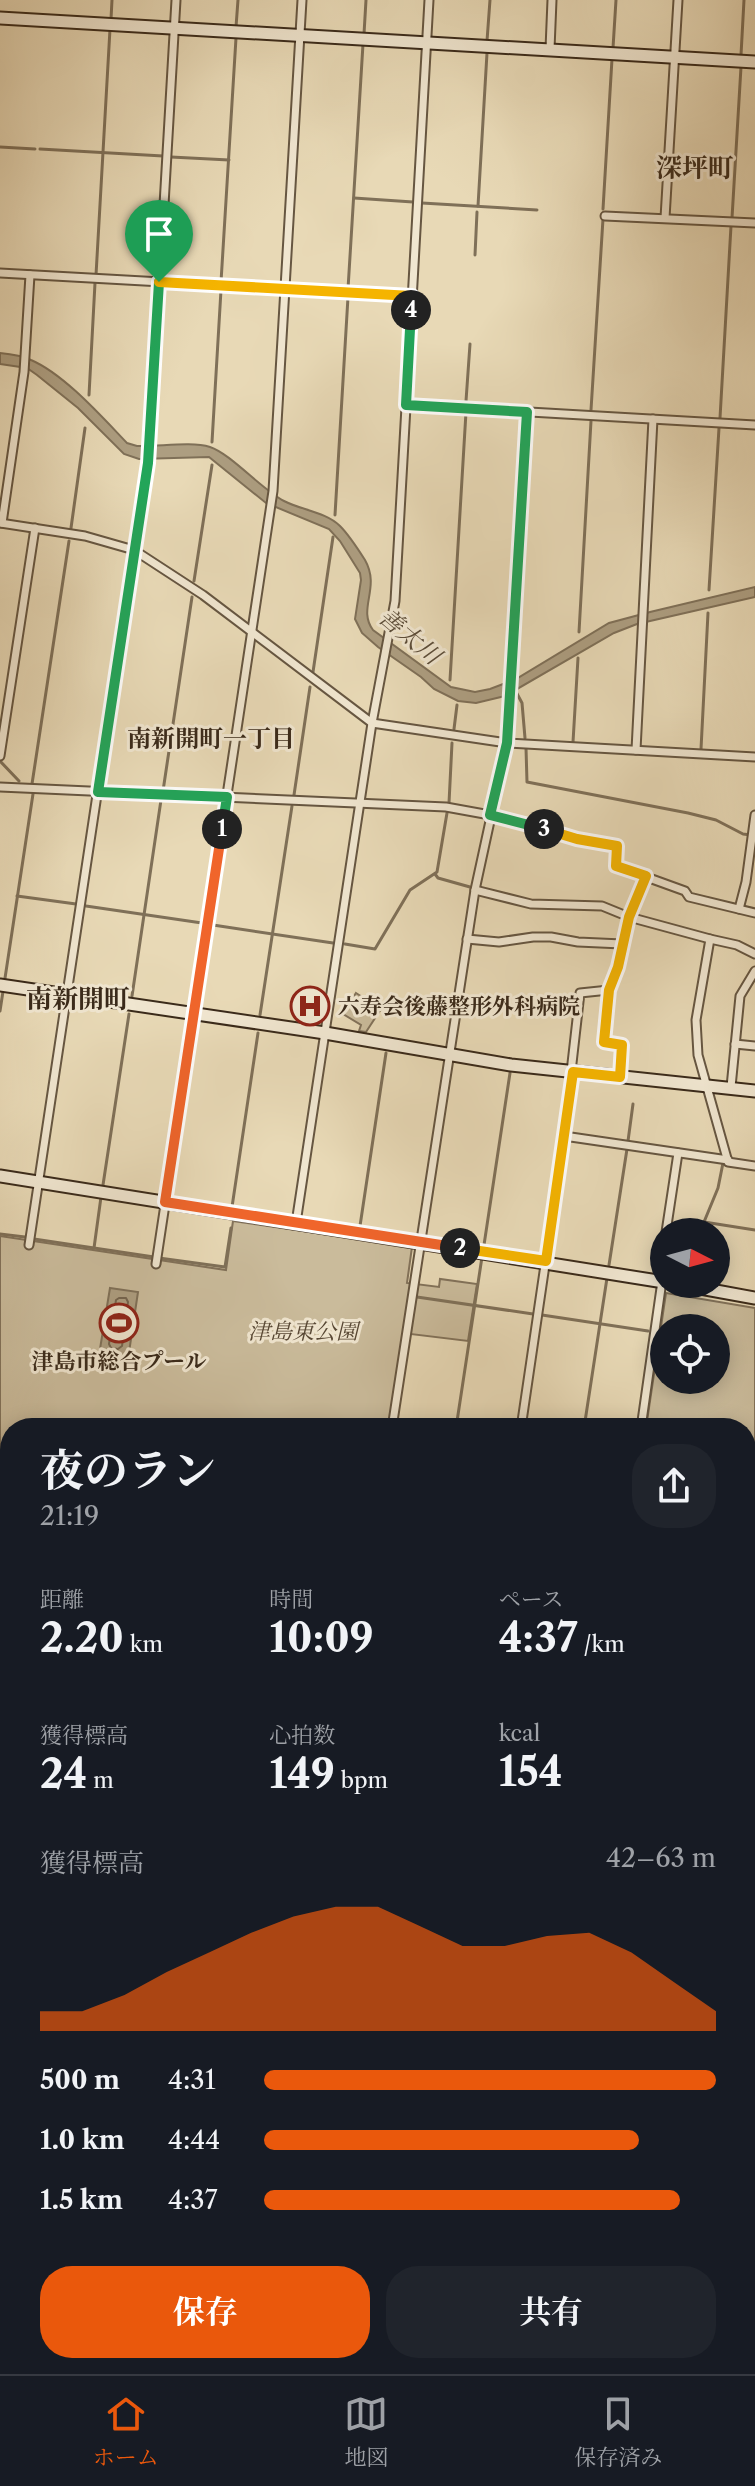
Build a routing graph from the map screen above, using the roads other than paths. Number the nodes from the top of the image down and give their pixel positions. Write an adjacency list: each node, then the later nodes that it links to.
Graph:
1 (176, 0): 7 (street)
2 (302, 0): 8 (street)
3 (429, 0): 9 (street)
4 (552, 0): 10 (street)
5 (678, 0): 11 (street)
6 (0, 18): 7 (street)
7 (174, 29): 8 (street); 18 (street)
8 (300, 36): 9 (street); 19 (street)
9 (427, 43): 10 (street); 20 (street)
10 (550, 49): 11 (street)
11 (675, 57): 12 (street); 14 (street)
12 (755, 62)
13 (605, 216): 14 (street)
14 (665, 218): 15 (street)
15 (755, 223)
16 (0, 273): 17 (street)
17 (30, 275): 18 (street); 25 (street)
18 (159, 282): 19 (street); 27 (street)
19 (285, 289): 20 (street); 28 (street)
20 (412, 296): 21 (street)
21 (406, 405): 22 (street); 29 (street)
22 (527, 412): 23 (street); 30 (street)
23 (653, 419): 24 (street); 31 (street)
24 (755, 425)
25 (1, 523): 26 (street)
26 (35, 528): 27 (street); 32 (street)
27 (134, 550): 28 (street); 35 (street)
28 (252, 632): 29 (street); 36 (street)
29 (372, 723): 30 (street); 37 (street)
30 (507, 743): 31 (street); 38 (street)
31 (636, 750): 33 (street)
32 (0, 756)
33 (755, 757)
34 (0, 787): 35 (street)
35 (98, 792): 36 (street); 52 (street)
36 (227, 797): 37 (street); 53 (street)
37 (360, 804): 38 (street); 54 (street)
38 (490, 815): 40 (street); 41 (street)
39 (755, 815): 42 (street)
40 (646, 876): 42 (street); 44 (street)
41 (475, 890): 44 (street); 45 (street)
42 (739, 909): 43 (street)
43 (755, 913)
44 (629, 917): 46 (street); 47 (street)
45 (467, 939): 47 (street); 57 (street)
46 (710, 939): 48 (street); 60 (street)
47 (622, 944): 51 (street)
48 (755, 954)
49 (755, 971): 55 (street)
50 (3, 985): 52 (street)
51 (609, 990): 58 (street); 59 (street)
52 (66, 995): 53 (street); 68 (street)
53 (193, 1015): 54 (street); 69 (street)
54 (325, 1033): 57 (street); 71 (street)
55 (735, 1044): 56 (street); 61 (street)
56 (755, 1046)
57 (449, 1053): 58 (street); 72 (street)
58 (572, 1072): 59 (street); 63 (street)
59 (620, 1077): 60 (street)
60 (706, 1084): 61 (street); 65 (street)
61 (731, 1087): 62 (street)
62 (755, 1091)
63 (564, 1136): 64 (street); 74 (street)
64 (678, 1153): 65 (street); 70 (street)
65 (728, 1160): 66 (street)
66 (755, 1166)
67 (0, 1176): 68 (street)
68 (39, 1181): 69 (street); 73 (street)
69 (165, 1202): 71 (street); 75 (street)
70 (668, 1218)
71 (296, 1223): 72 (street)
72 (421, 1242): 74 (street); 80 (street)
73 (29, 1245)
74 (546, 1261): 76 (street); 81 (street)
75 (156, 1264)
76 (650, 1279)
77 (730, 1293): 79 (street)
78 (660, 1298): 82 (street)
79 (755, 1298)
80 (394, 1418)
81 (522, 1418)
82 (642, 1418)

